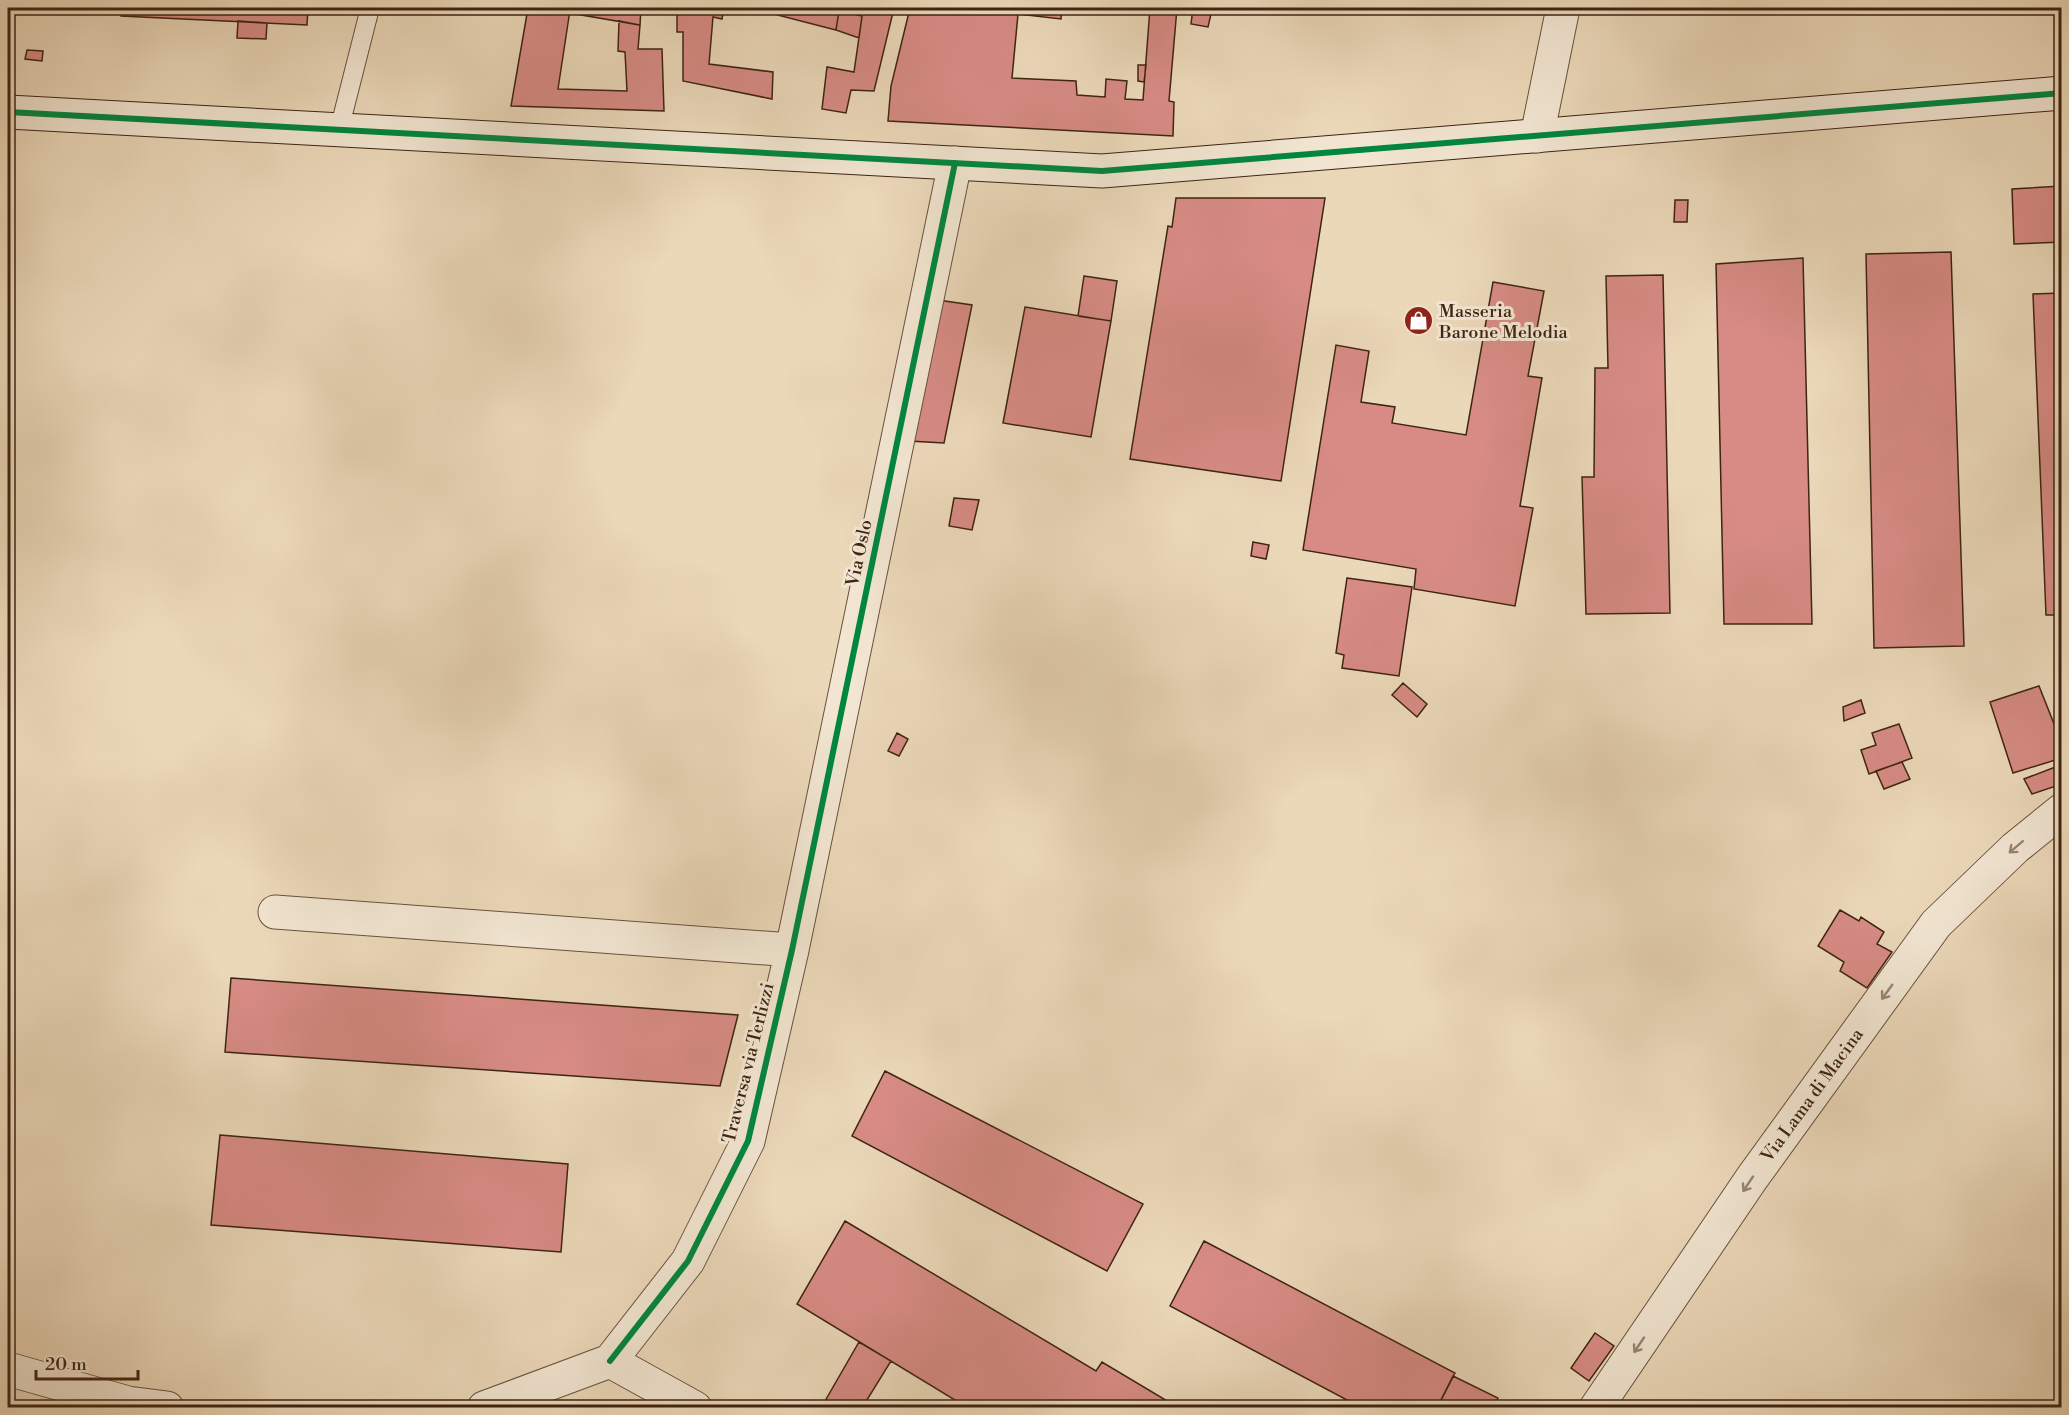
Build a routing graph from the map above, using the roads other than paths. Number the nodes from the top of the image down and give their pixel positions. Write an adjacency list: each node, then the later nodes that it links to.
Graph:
1 (370, 8): 5 (lane)
2 (1563, 8): 6 (street)
3 (2061, 93): 6 (street)
4 (8, 112): 5 (street)
5 (339, 130): 7 (street)
6 (1537, 136): 7 (street)
7 (955, 163): 10 (street, Via Oslo)
8 (2061, 810): 13 (street, Via Lama di Macina, one-way to 13)
9 (275, 912): 10 (street)
10 (792, 950): 11 (street, Traversa via Terlizzi)
11 (610, 1361): 15 (street); 16 (street)
12 (8, 1369): 14 (street)
13 (1604, 1405)
14 (167, 1407)
15 (484, 1407)
16 (695, 1407)

